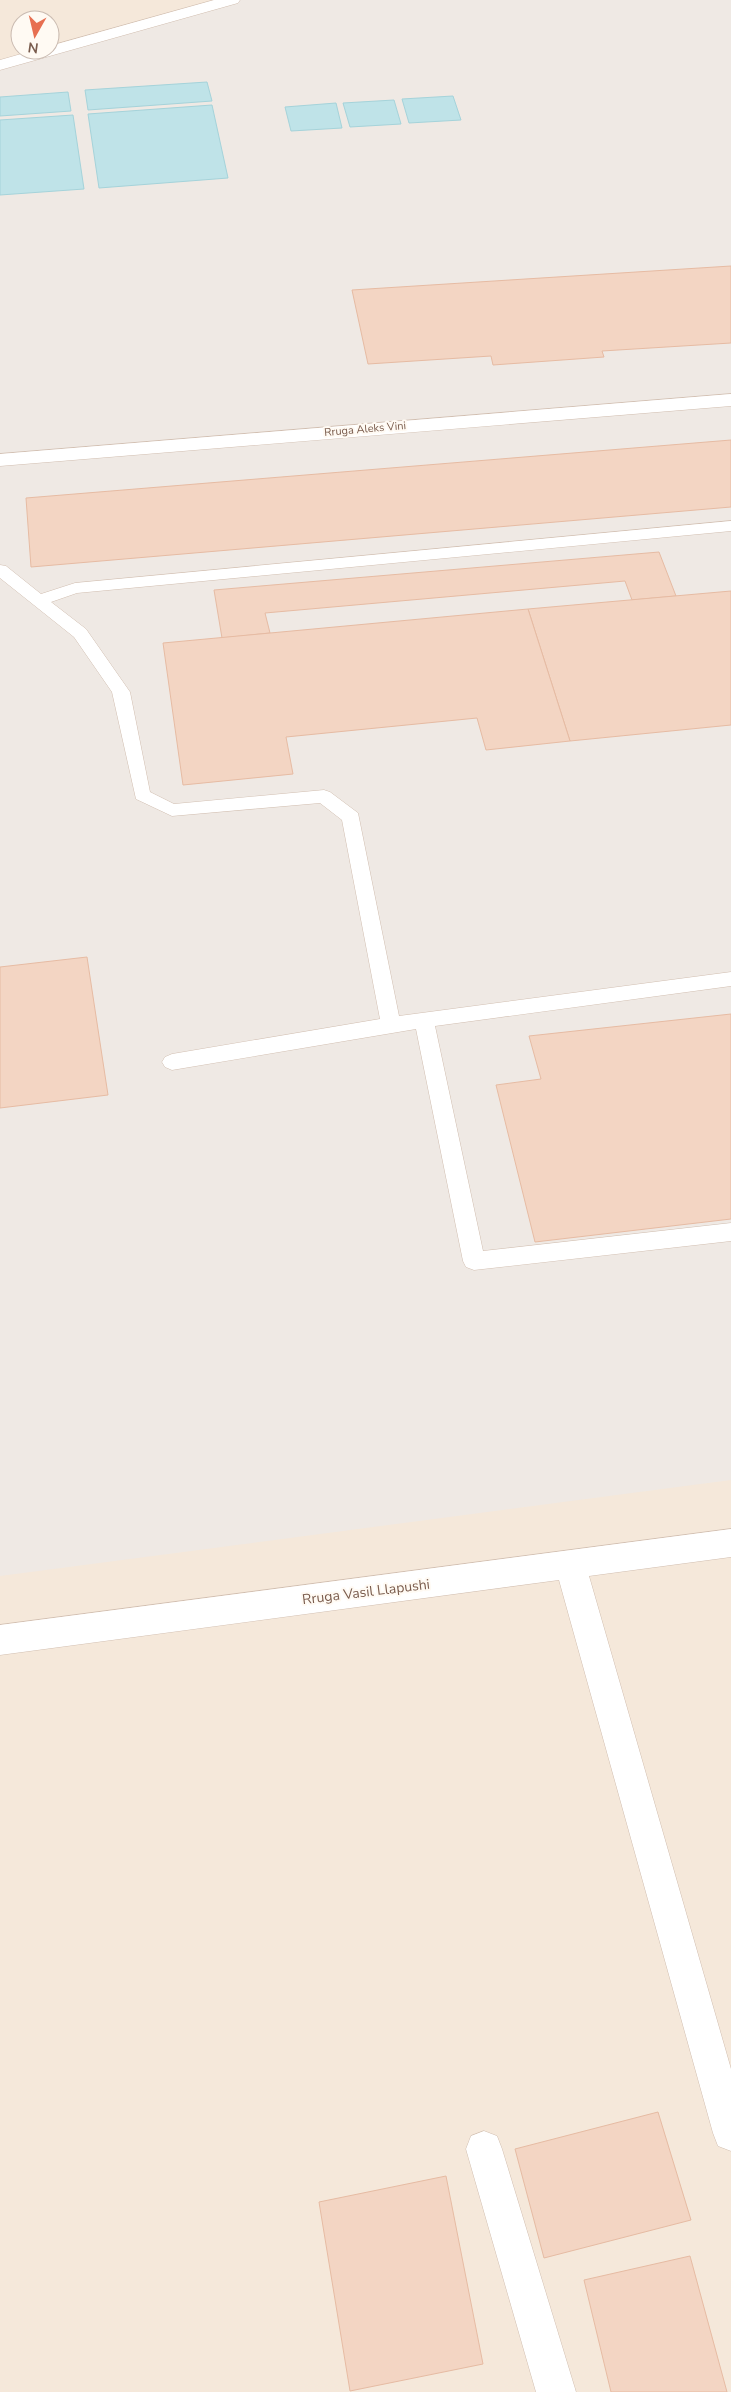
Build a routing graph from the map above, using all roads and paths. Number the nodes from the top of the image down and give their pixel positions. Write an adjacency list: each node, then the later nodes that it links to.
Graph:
1 (232, 0): 2 (street)
2 (0, 65)
3 (731, 400): 4 (street, Rruga Aleks Vini)
4 (0, 460)
5 (731, 526): 7 (lane)
6 (0, 570): 7 (lane)
7 (40, 600): 10 (lane)
8 (731, 979): 9 (lane)
9 (424, 1020): 10 (lane); 12 (lane)
10 (391, 1024): 11 (lane)
11 (172, 1062)
12 (731, 1232)
13 (731, 1543): 14 (street, Rruga Vasil Llapushi)
14 (571, 1566): 15 (street, Rruga Vasil Llapushi); 16 (street)
15 (0, 1640)
16 (731, 2133)
17 (484, 2149): 18 (street)
18 (556, 2392)

